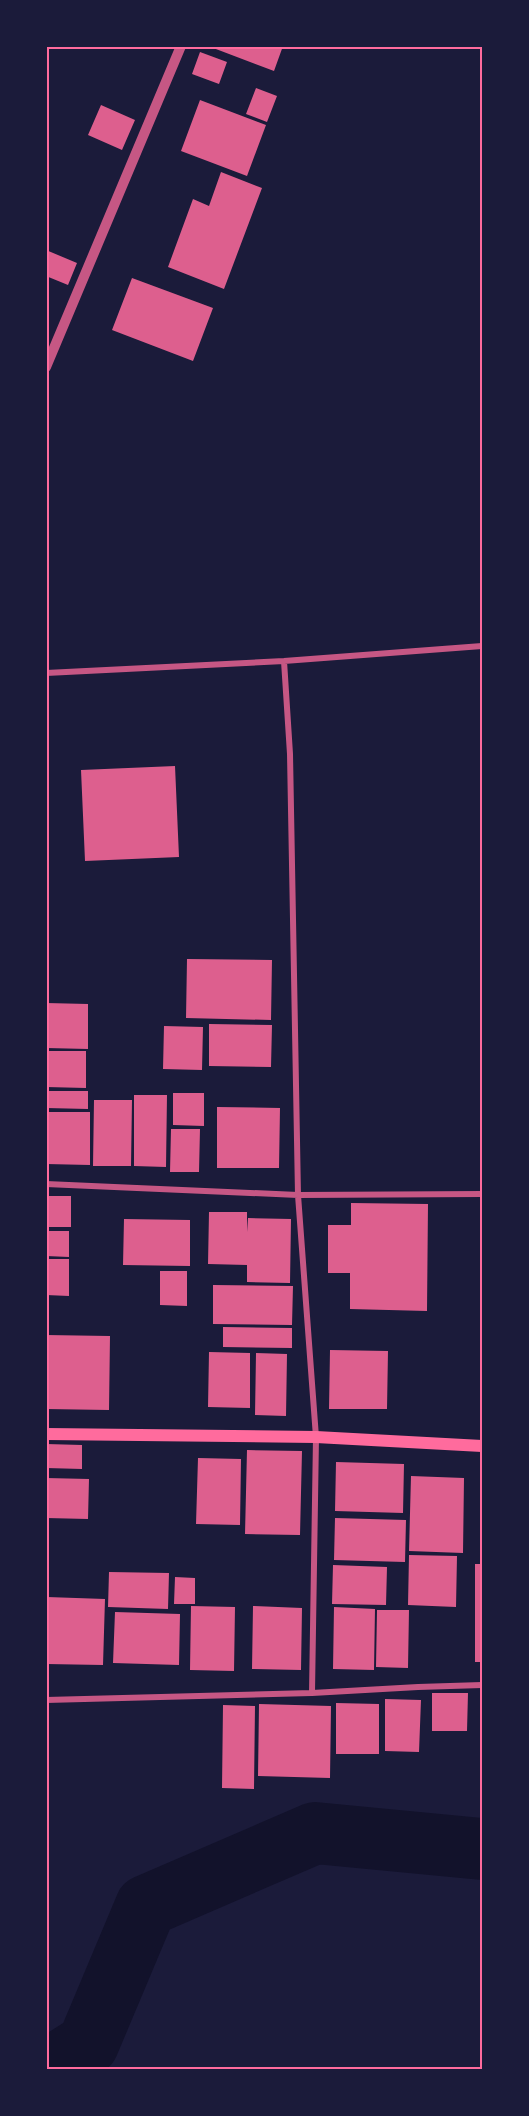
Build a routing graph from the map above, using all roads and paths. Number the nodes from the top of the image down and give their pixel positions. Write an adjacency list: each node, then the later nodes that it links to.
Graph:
1 (181, 46): 2 (street)
2 (46, 367)
3 (483, 646): 4 (street)
4 (284, 661): 5 (street); 7 (street)
5 (46, 673)
6 (46, 1185): 7 (street)
7 (298, 1194): 8 (street); 10 (street)
8 (483, 1194)
9 (46, 1434): 10 (main road)
10 (316, 1437): 11 (main road); 13 (street)
11 (483, 1446)
12 (483, 1685): 13 (street)
13 (312, 1693): 14 (street)
14 (46, 1700)

